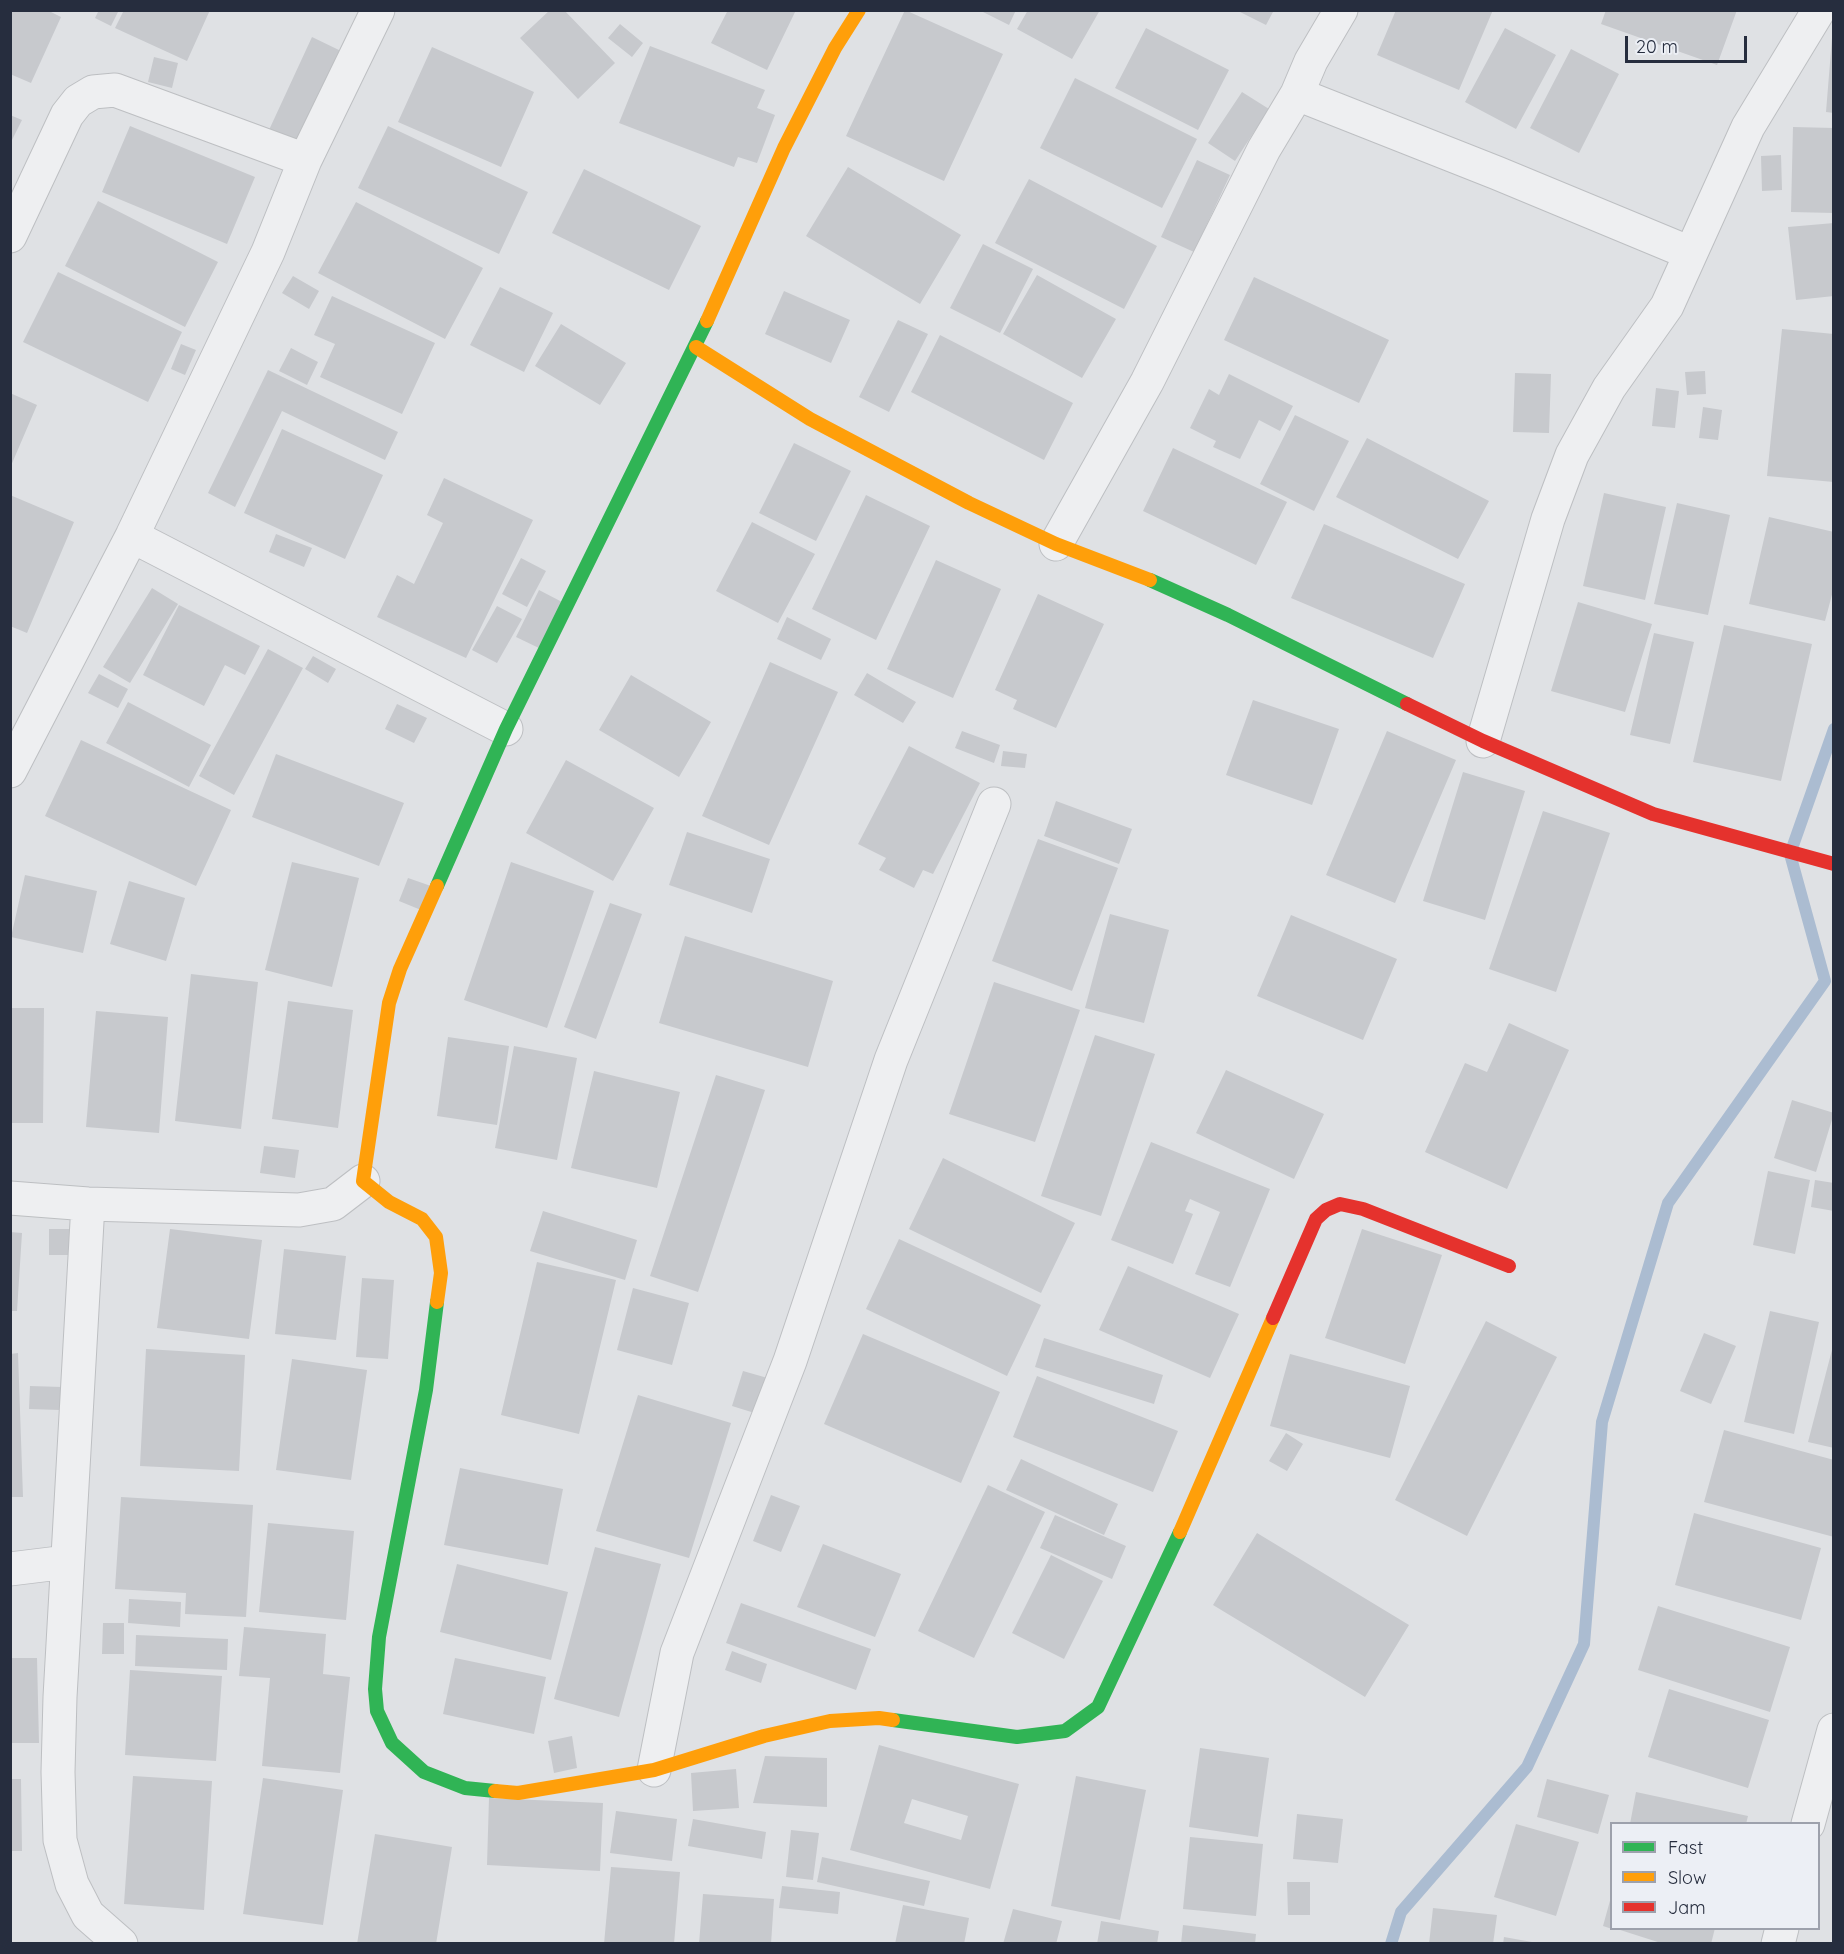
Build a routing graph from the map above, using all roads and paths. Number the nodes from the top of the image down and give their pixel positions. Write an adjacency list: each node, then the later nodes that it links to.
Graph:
1 (378, 10): 6 (street)
2 (859, 10): 9 (street)
3 (1341, 10): 5 (street)
4 (1819, 10): 8 (street)
5 (1297, 94): 8 (street); 11 (street)
6 (305, 160): 7 (street); 10 (street)
7 (10, 236)
8 (1690, 253): 13 (street)
9 (696, 347): 11 (street); 12 (street)
10 (132, 536): 12 (street); 14 (street)
11 (1056, 544): 13 (street)
12 (506, 729): 17 (street)
13 (1483, 741): 16 (street)
14 (10, 771)
15 (994, 804): 24 (street)
16 (1833, 864)
17 (363, 1181): 19 (street); 24 (street)
18 (10, 1198): 19 (street)
19 (88, 1204): 21 (street)
20 (1509, 1266): 24 (street)
21 (67, 1562): 22 (street); 26 (street)
22 (10, 1569)
23 (1833, 1730): 25 (street)
24 (654, 1770)
25 (1809, 1822)
26 (121, 1944)

